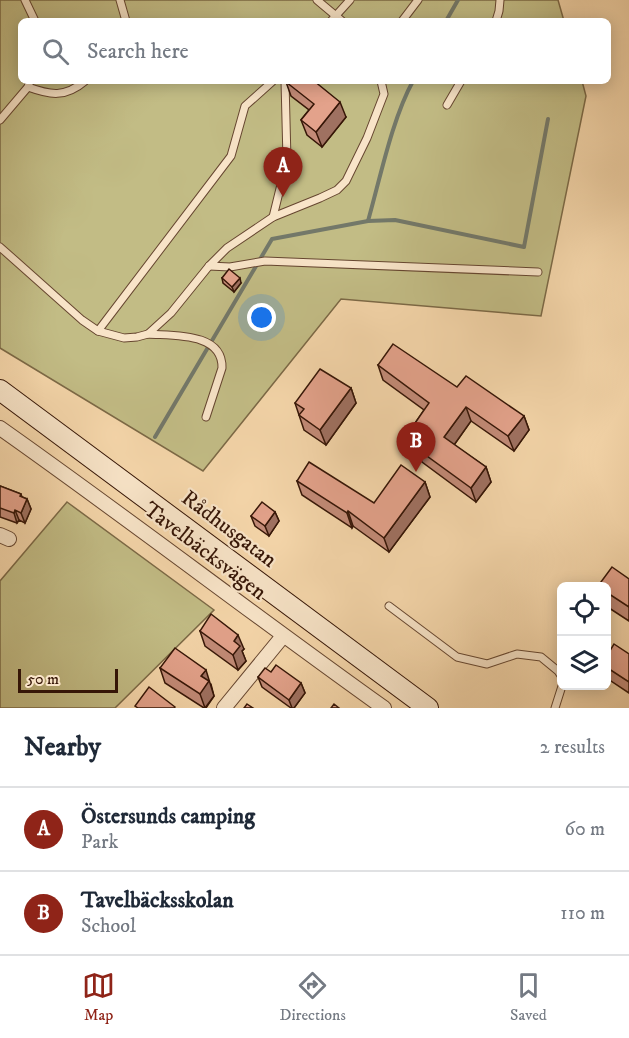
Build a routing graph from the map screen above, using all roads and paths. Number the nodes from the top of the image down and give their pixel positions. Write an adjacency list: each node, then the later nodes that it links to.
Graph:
1 (26, 0): 7 (lane)
2 (120, 0): 8 (lane)
3 (317, 0): 9 (lane)
4 (350, 0): 10 (lane)
5 (418, 0): 11 (lane)
6 (500, 0): 12 (lane)
7 (34, 18)
8 (125, 18)
9 (335, 18)
10 (337, 18)
11 (404, 18)
12 (496, 18)
13 (29, 84): 14 (lane); 20 (lane)
14 (82, 84)
15 (270, 84): 25 (lane)
16 (285, 84): 21 (lane)
17 (382, 84): 21 (lane)
18 (459, 84): 19 (lane)
19 (447, 105)
20 (0, 120)
21 (273, 217): 23 (lane)
22 (0, 247): 25 (lane)
23 (208, 266): 24 (lane); 26 (lane)
24 (538, 272)
25 (98, 331): 26 (lane)
26 (148, 334): 28 (lane)
27 (0, 390): 36 (main road, Rådhusgatan)
28 (206, 417)
29 (0, 428): 31 (street, Tavelbäcksvägen)
30 (389, 606): 32 (lane)
31 (283, 636): 34 (street); 35 (street, Tavelbäcksvägen)
32 (557, 670)
33 (561, 690): 37 (lane)
34 (224, 708)
35 (384, 708)
36 (428, 708)
37 (555, 708)

